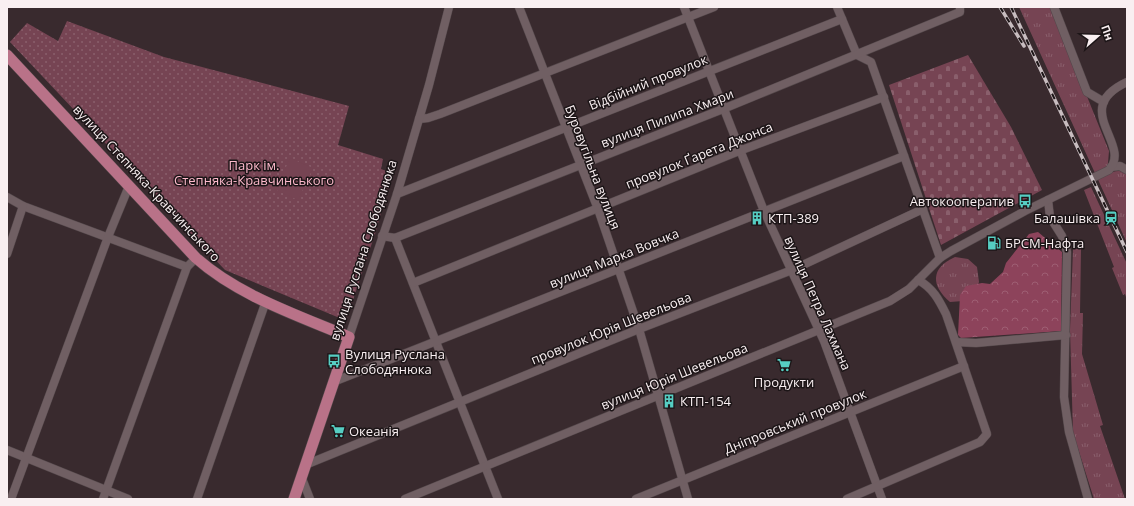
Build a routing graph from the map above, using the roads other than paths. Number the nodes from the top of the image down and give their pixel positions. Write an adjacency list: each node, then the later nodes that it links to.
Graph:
1 (449, 7): 18 (street, вулиця Руслана Слободянюка)
2 (519, 7): 13 (street, Буровугільна вулиця)
3 (684, 7): 8 (street, вулиця Петра Лахмана)
4 (714, 7): 8 (street)
5 (837, 7): 9 (street)
6 (1054, 7): 16 (street)
7 (960, 10): 11 (street, вулиця Пилипа Хмари)
8 (688, 18): 12 (street, вулиця Петра Лахмана); 13 (street)
9 (842, 19): 11 (street); 12 (street, Відбійний провулок)
10 (7, 55): 25 (main road, вулиця Степняка-Кравчинського)
11 (857, 55): 15 (street); 17 (street, вулиця Пилипа Хмари)
12 (708, 71): 17 (street, вулиця Петра Лахмана); 19 (street, Відбійний провулок)
13 (544, 72): 18 (street); 19 (street, Буровугільна вулиця)
14 (1127, 82): 16 (street)
15 (884, 97): 20 (street, провулок Ґарета Джонса); 21 (street)
16 (1106, 98): 23 (street)
17 (723, 109): 20 (street, вулиця Петра Лахмана); 22 (street, вулиця Пилипа Хмари)
18 (419, 119): 26 (street, вулиця Руслана Слободянюка)
19 (565, 128): 22 (street, Буровугільна вулиця); 26 (street, Відбійний провулок)
20 (739, 151): 30 (street, провулок Ґарета Джонса); 32 (street, вулиця Петра Лахмана)
21 (904, 156): 31 (street); 32 (street, вулиця Марка Вовчка)
22 (580, 165): 30 (street, Буровугільна вулиця); 35 (street, вулиця Пилипа Хмари)
23 (1111, 167): 24 (street); 28 (street, вулиця Юрія Шевельова)
24 (1127, 170)
25 (129, 186): 34 (street); 37 (main road, вулиця Степняка-Кравчинського)
26 (397, 194): 33 (street, вулиця Руслана Слободянюка)
27 (7, 197): 29 (street)
28 (1048, 200): 38 (street, вулиця Юрія Шевельова); 47 (street)
29 (23, 206): 34 (street); 36 (street)
30 (598, 209): 40 (street, Буровугільна вулиця); 43 (street, провулок Ґарета Джонса)
31 (923, 209): 38 (street); 41 (street, провулок Юрія Шевельова)
32 (764, 211): 40 (street, вулиця Марка Вовчка); 41 (street, вулиця Петра Лахмана)
33 (382, 236): 35 (street); 48 (street, вулиця Руслана Слободянюка)
34 (108, 237): 39 (street); 57 (street)
35 (395, 238): 43 (street)
36 (7, 254)
37 (196, 258): 39 (street); 44 (main road, вулиця Степняка-Кравчинського)
38 (940, 258): 42 (street, вулиця Юрія Шевельова)
39 (187, 267): 63 (street)
40 (617, 270): 45 (street, Буровугільна вулиця); 49 (street, вулиця Марка Вовчка)
41 (792, 270): 45 (street, провулок Юрія Шевельова); 46 (street, вулиця Петра Лахмана)
42 (918, 280): 46 (street, вулиця Юрія Шевельова); 50 (street)
43 (413, 283): 49 (street)
44 (266, 302): 48 (main road, вулиця Степняка-Кравчинського); 67 (street)
45 (639, 329): 53 (street, Буровугільна вулиця); 54 (street, провулок Юрія Шевельова)
46 (819, 331): 53 (street, вулиця Юрія Шевельова); 55 (street, вулиця Петра Лахмана)
47 (1066, 335): 50 (street); 76 (street)
48 (349, 337): 52 (main road, вулиця Руслана Слободянюка)
49 (436, 342): 52 (street, вулиця Марка Вовчка); 54 (street)
50 (956, 342): 51 (street)
51 (964, 366): 55 (street, Дніпровський провулок); 62 (street)
52 (333, 382): 58 (main road, вулиця Руслана Слободянюка)
53 (658, 395): 59 (street, вулиця Юрія Шевельова); 61 (street, Буровугільна вулиця)
54 (460, 402): 58 (street, провулок Юрія Шевельова); 59 (street)
55 (850, 411): 61 (street, Дніпровський провулок); 62 (street, вулиця Петра Лахмана)
56 (7, 450): 57 (street)
57 (26, 457): 63 (street); 64 (street)
58 (305, 465): 60 (main road, вулиця Руслана Слободянюка)
59 (485, 466): 70 (street, вулиця Юрія Шевельова); 71 (street)
60 (301, 476): 68 (main road, вулиця Руслана Слободянюка); 69 (street)
61 (682, 481): 72 (street, Дніпровський провулок); 73 (street, Буровугільна вулиця)
62 (877, 486): 74 (street); 75 (street, вулиця Петра Лахмана)
63 (106, 490): 65 (street); 66 (street)
64 (11, 499)
65 (103, 499)
66 (128, 499)
67 (197, 499)
68 (294, 499)
69 (310, 499)
70 (405, 499)
71 (498, 499)
72 (636, 499)
73 (688, 499)
74 (847, 499)
75 (882, 499)
76 (1088, 499)

